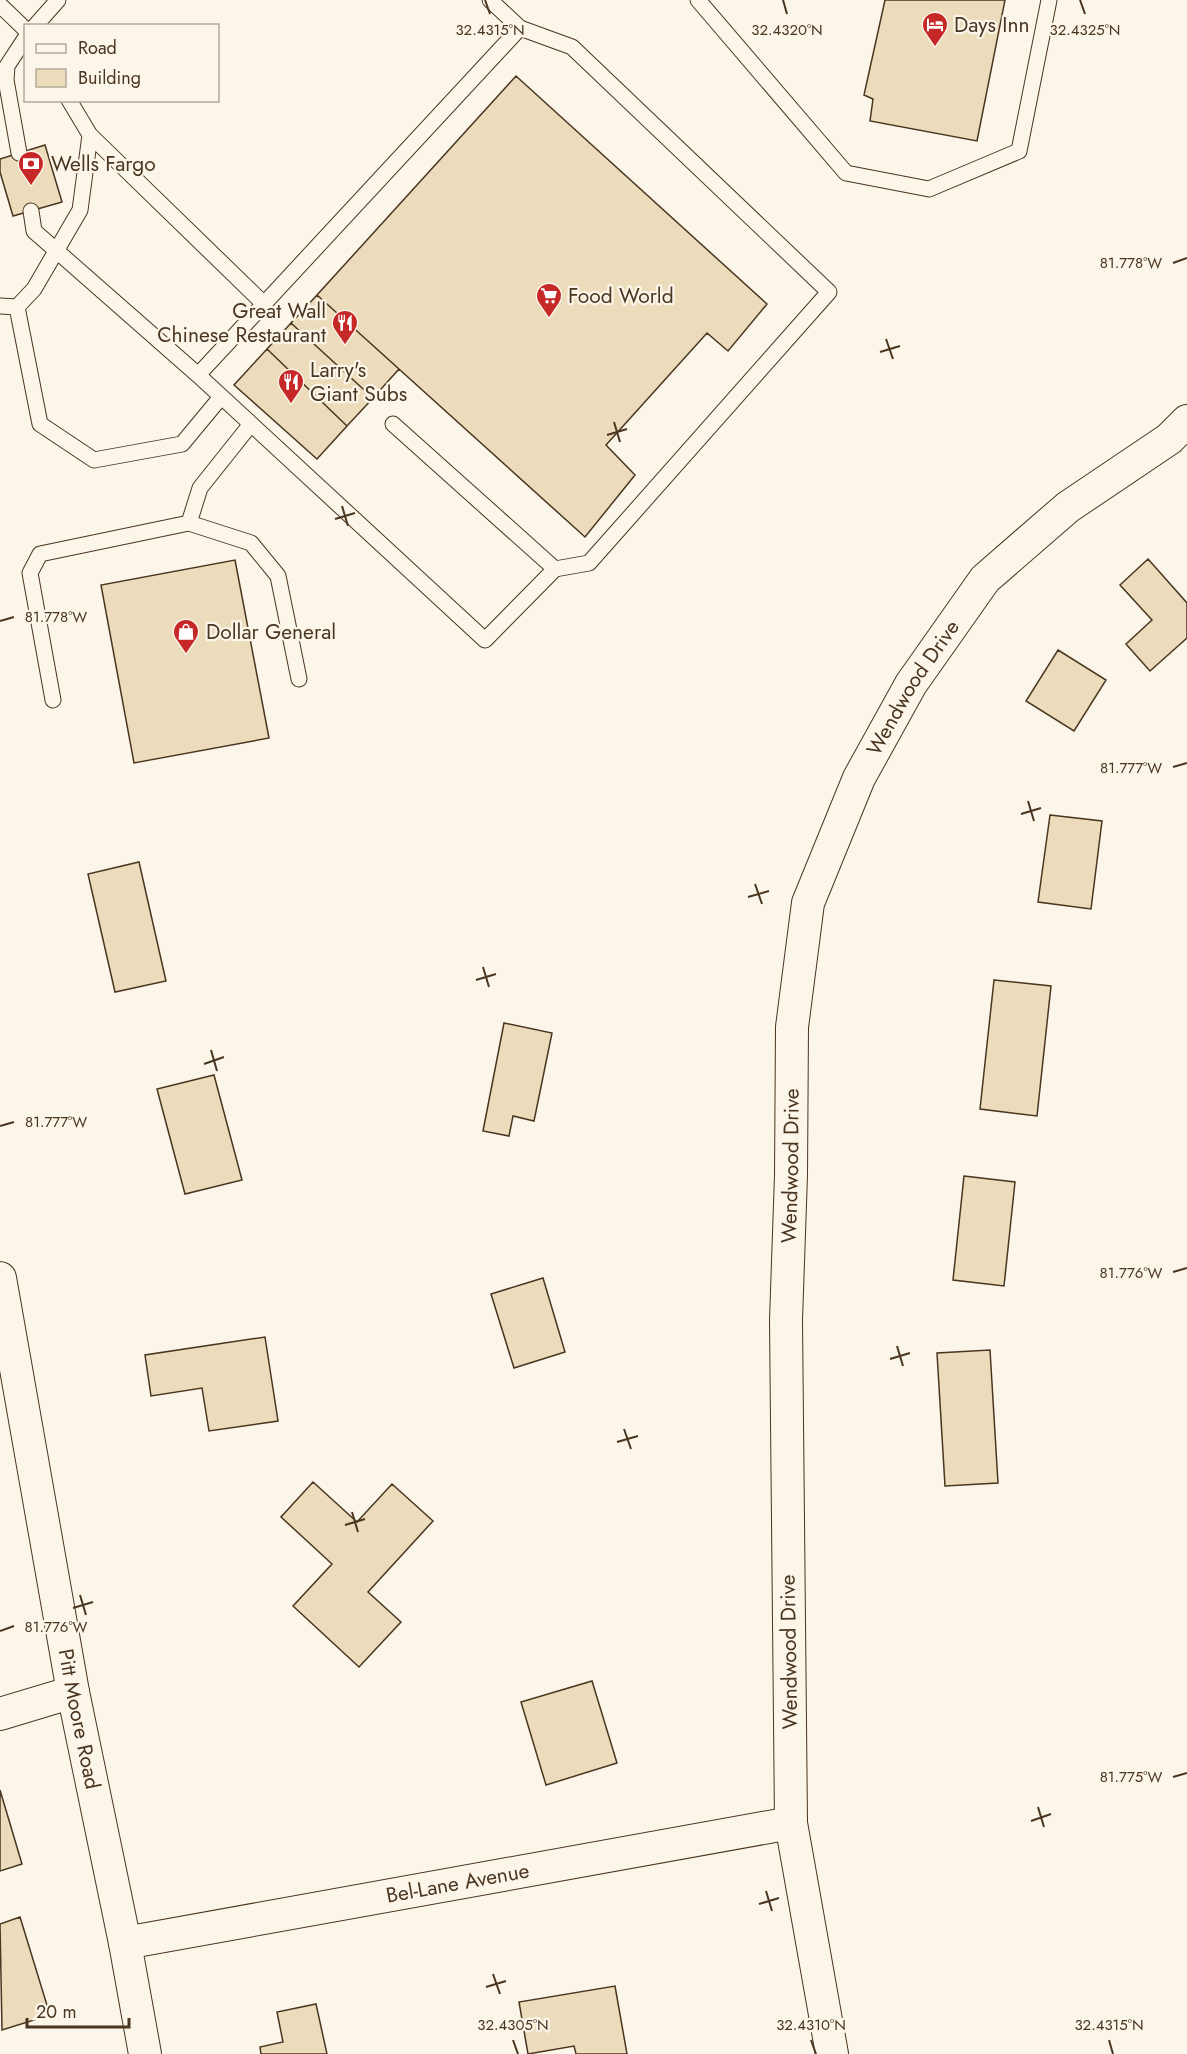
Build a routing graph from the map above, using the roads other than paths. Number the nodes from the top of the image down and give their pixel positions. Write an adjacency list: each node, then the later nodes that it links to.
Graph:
1 (58, 0): 6 (lane)
2 (490, 0): 8 (lane)
3 (698, 0): 4 (lane)
4 (1049, 0)
5 (0, 5): 7 (lane)
6 (37, 24)
7 (24, 28)
8 (520, 28): 15 (lane); 24 (lane)
9 (24, 40): 12 (lane)
10 (70, 102): 11 (lane)
11 (90, 135): 14 (lane); 15 (lane)
12 (20, 153)
13 (31, 211): 14 (lane)
14 (57, 250): 17 (lane); 18 (lane)
15 (264, 304): 18 (lane)
16 (0, 306): 17 (lane)
17 (17, 307): 19 (lane)
18 (198, 375): 19 (lane)
19 (221, 397): 21 (lane)
20 (1187, 422): 30 (street, Wendwood Drive)
21 (251, 424): 23 (lane); 24 (lane)
22 (393, 424): 24 (lane)
23 (189, 523): 25 (lane); 26 (lane)
24 (555, 569)
25 (299, 679)
26 (53, 700)
27 (0, 1278): 28 (street, Pitt Moore Road)
28 (73, 1692): 29 (street); 31 (street, Pitt Moore Road)
29 (0, 1714)
30 (791, 1823): 31 (street, Bel-Lane Avenue); 33 (street, Wendwood Drive)
31 (125, 1943): 32 (street, Pitt Moore Road)
32 (145, 2054)
33 (832, 2054)

